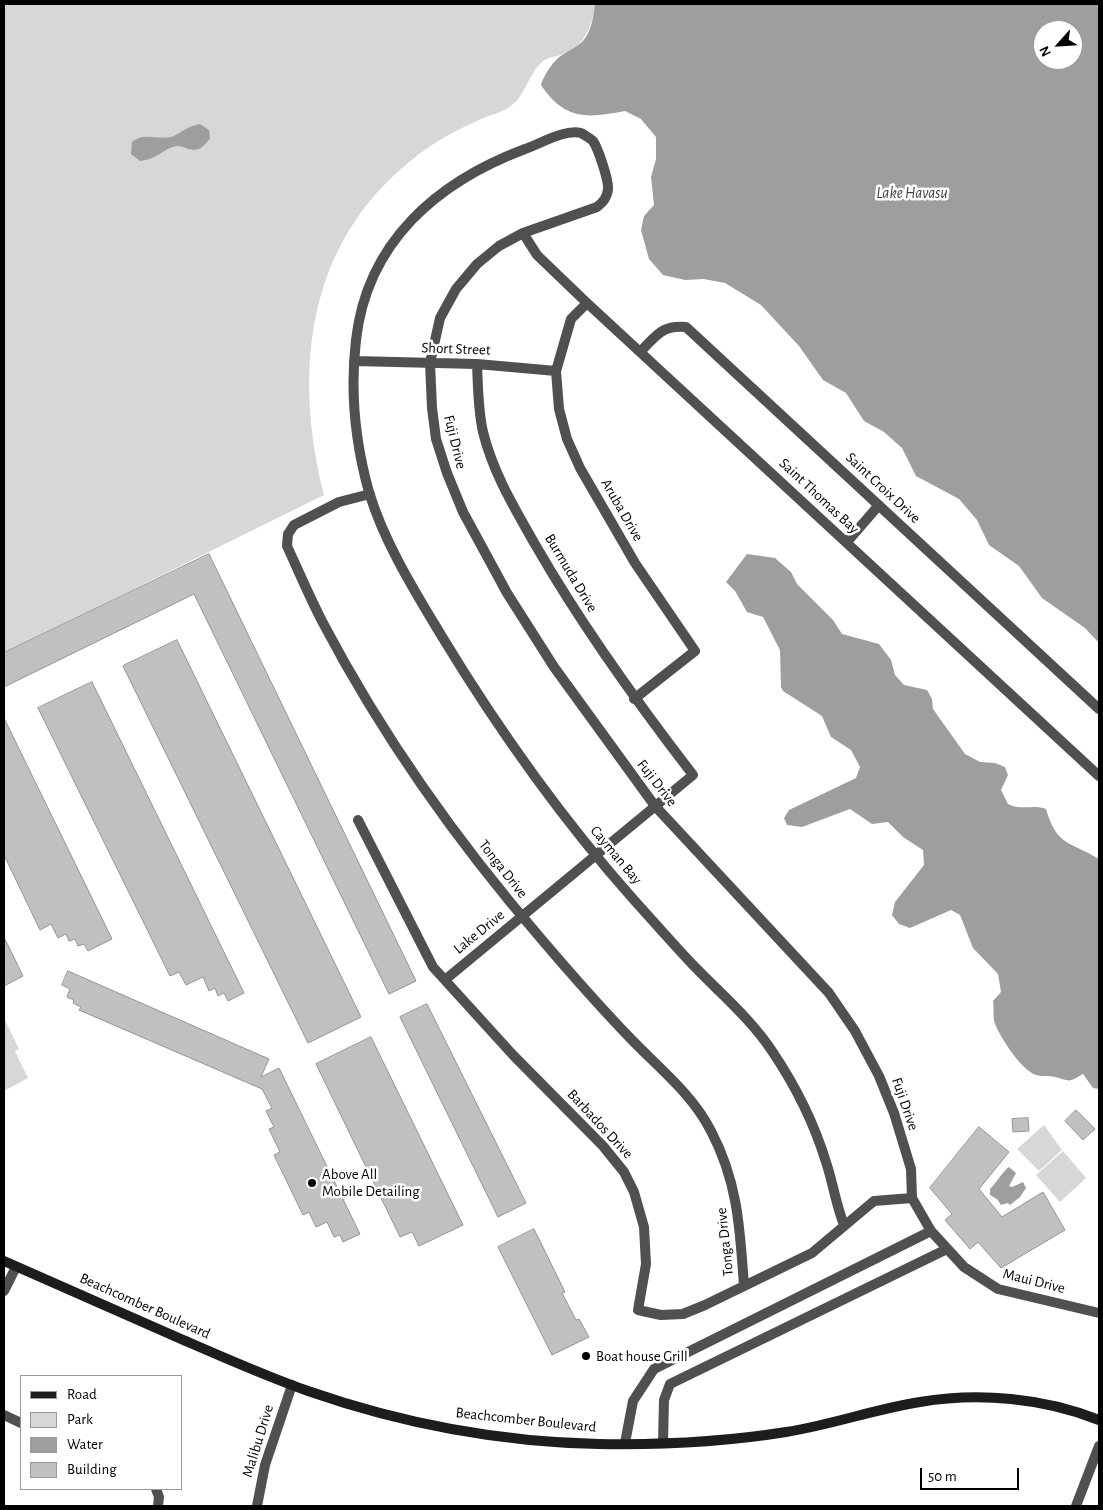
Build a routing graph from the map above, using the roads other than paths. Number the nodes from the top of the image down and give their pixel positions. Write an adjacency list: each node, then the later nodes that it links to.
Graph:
1 (523, 233): 2 (street, Saint Thomas Bay); 4 (street, Fuji Drive); 5 (street, Fuji Drive)
2 (587, 302): 3 (street, Saint Thomas Bay); 7 (street, Aruba Drive)
3 (641, 351): 9 (street, Saint Croix Drive); 10 (street, Saint Thomas Bay)
4 (354, 361): 5 (street, Short Street); 8 (street, Fuji Drive)
5 (430, 363): 6 (street, Short Street); 15 (street, Fuji Drive)
6 (478, 364): 7 (street, Short Street); 11 (street, Burmuda Drive)
7 (556, 371): 11 (street, Aruba Drive)
8 (370, 494): 17 (street, Cayman Bay); 18 (street, Tonga Drive)
9 (879, 505): 10 (street); 12 (street, Saint Croix Drive)
10 (847, 542): 14 (street, Saint Thomas Bay)
11 (634, 699): 13 (street, Burmuda Drive)
12 (1099, 709)
13 (693, 775): 15 (street, Lake Drive)
14 (1099, 776)
15 (655, 806): 17 (street, Lake Drive); 20 (street, Fuji Drive)
16 (358, 820): 19 (street, Barbados Drive)
17 (595, 857): 18 (street, Lake Drive); 21 (street, Cayman Bay)
18 (522, 917): 19 (street, Lake Drive); 26 (street, Tonga Drive)
19 (446, 979): 26 (street, Barbados Drive)
20 (912, 1198): 21 (street, Barbados Drive); 22 (street, Maui Drive)
21 (844, 1225): 26 (street, Barbados Drive)
22 (931, 1231): 23 (street, Maui Drive); 34 (street)
23 (947, 1249): 28 (street, Maui Drive); 33 (street)
24 (4, 1261): 25 (street, Beachcomber Boulevard)
25 (16, 1266): 27 (street); 29 (street, Beachcomber Boulevard)
26 (744, 1286)
27 (4, 1291)
28 (1099, 1313)
29 (292, 1385): 34 (street, Beachcomber Boulevard); 38 (street, Malibu Drive)
30 (4, 1415): 32 (street)
31 (1099, 1420): 33 (street, Beachcomber Boulevard)
32 (20, 1423)
33 (663, 1442): 34 (street, Beachcomber Boulevard)
34 (625, 1443)
35 (1099, 1446): 39 (street)
36 (156, 1490): 37 (street)
37 (158, 1506)
38 (256, 1506)
39 (1076, 1506)

